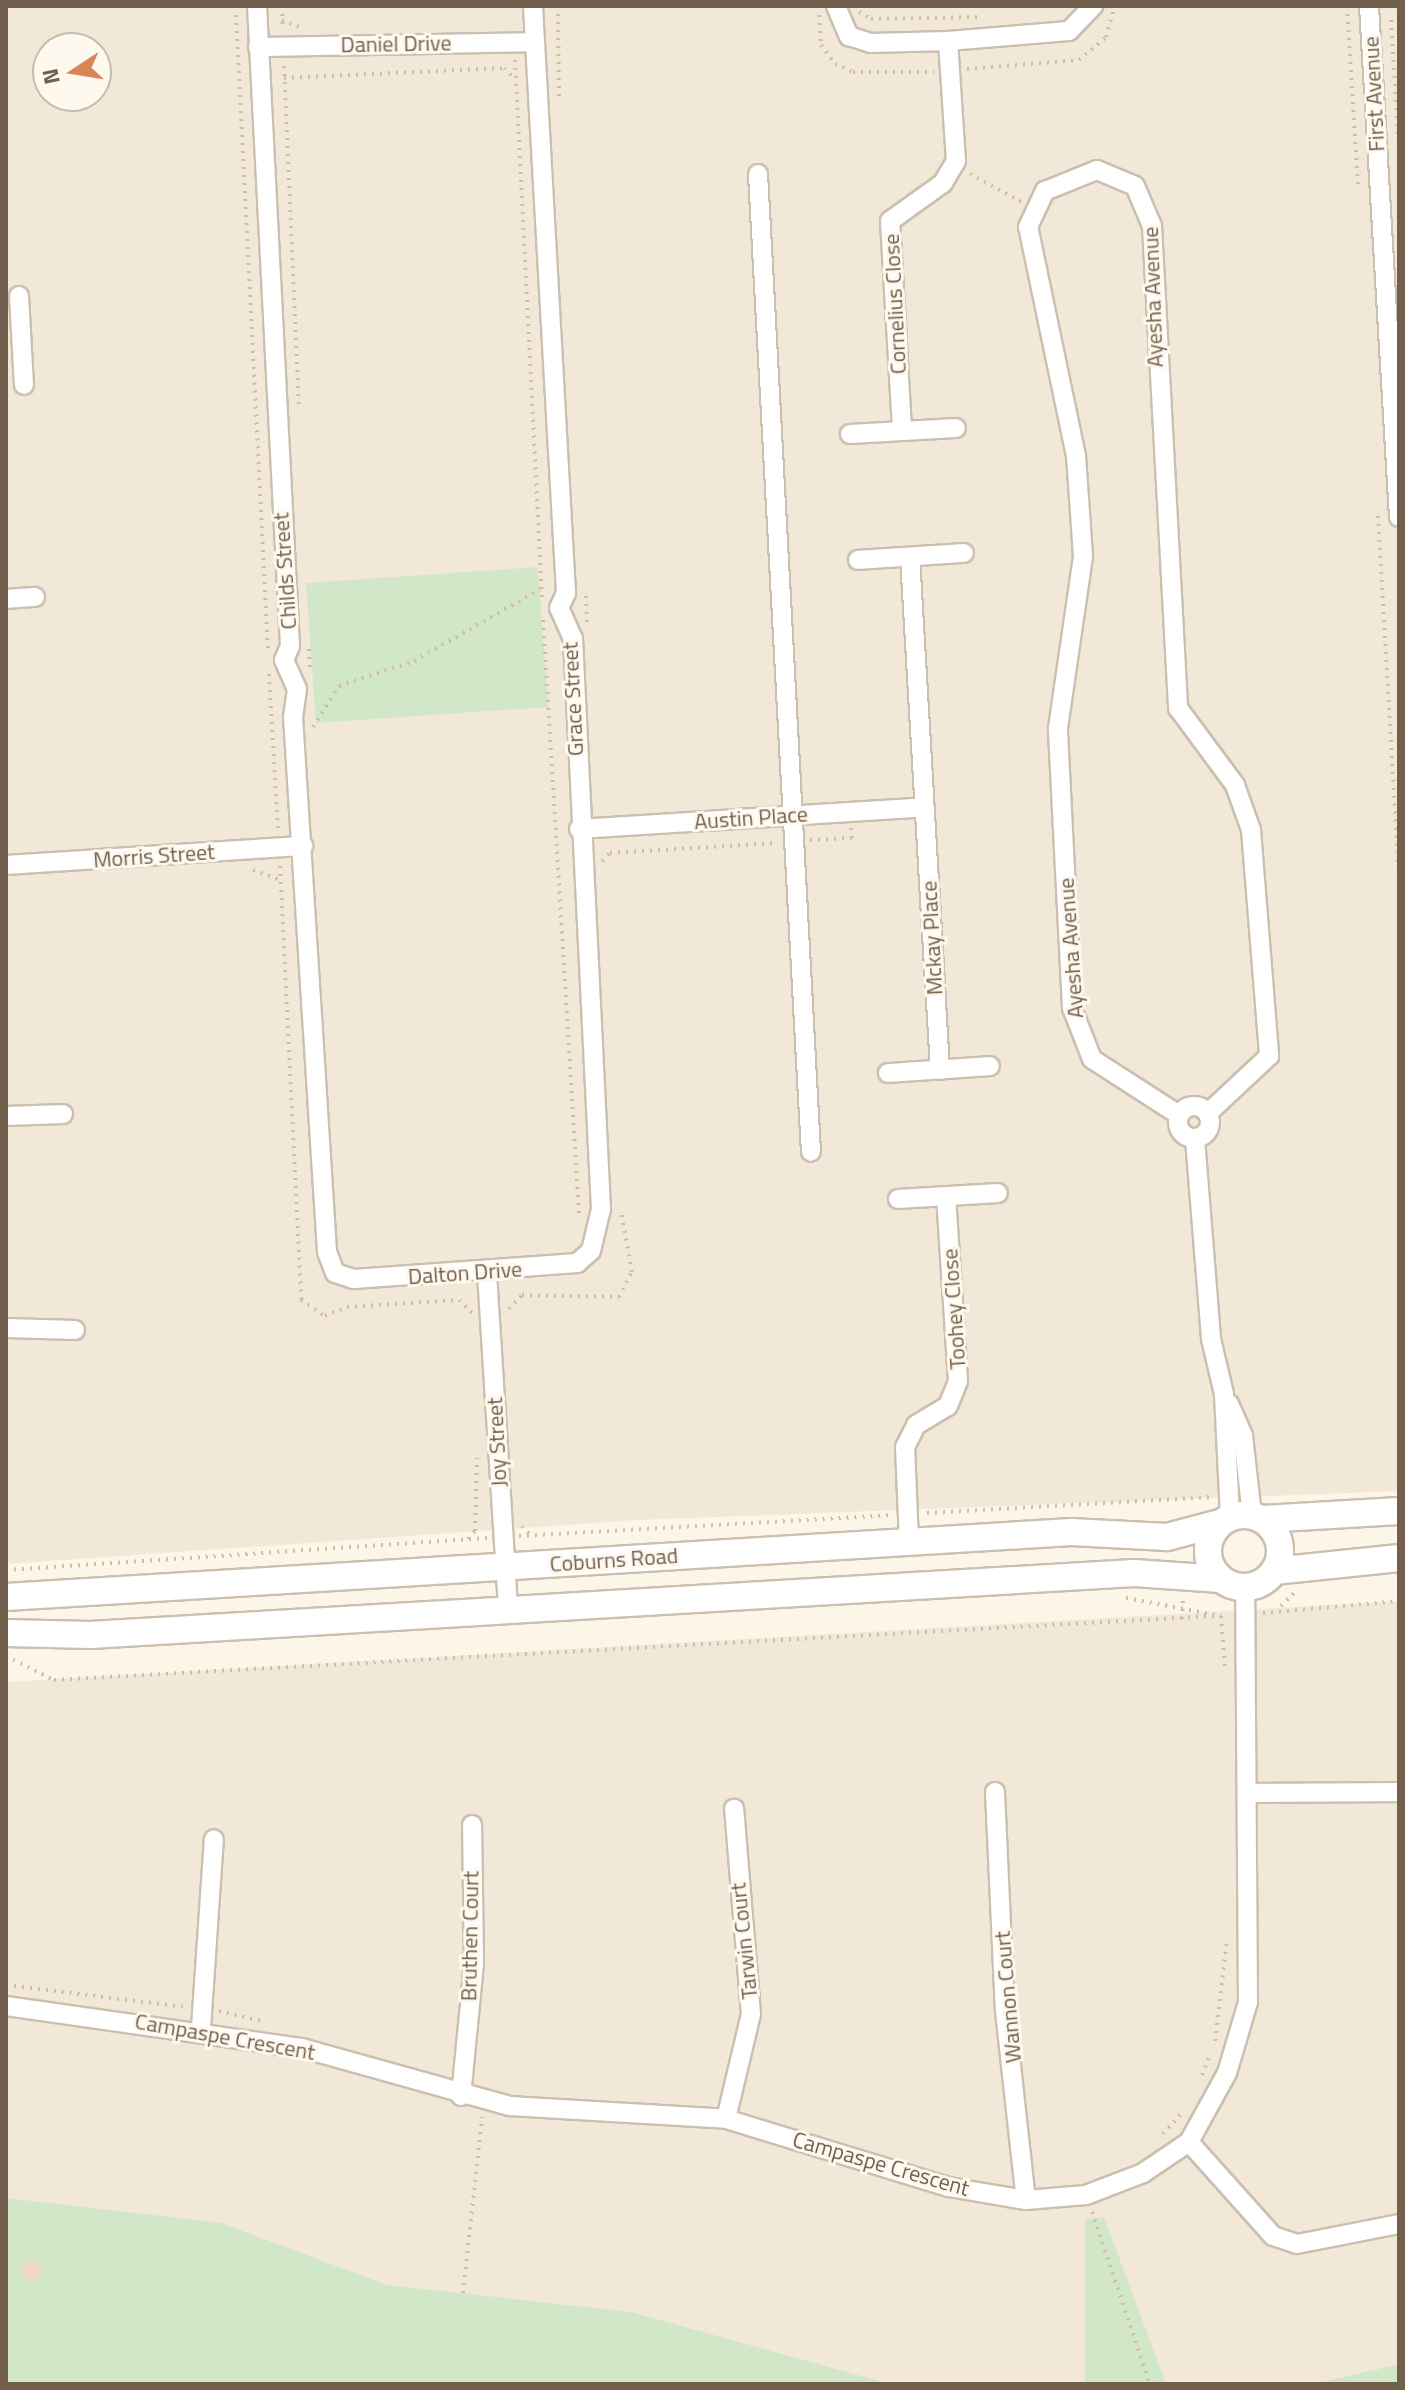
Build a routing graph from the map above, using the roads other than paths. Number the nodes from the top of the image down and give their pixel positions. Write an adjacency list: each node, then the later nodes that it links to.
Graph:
1 (257, 6): 8 (street, Childs Street)
2 (533, 6): 7 (street, Grace Street)
3 (836, 6): 6 (street)
4 (1093, 6): 6 (street)
5 (1369, 6): 12 (street, First Avenue)
6 (948, 41): 15 (street, Cornelius Close)
7 (534, 42): 8 (street, Daniel Drive); 25 (street, Grace Street)
8 (258, 47): 26 (street, Childs Street)
9 (758, 174): 24 (street)
10 (19, 296): 11 (street)
11 (13, 337): 13 (street)
12 (1395, 368): 17 (street, First Avenue)
13 (24, 385)
14 (956, 428): 15 (street)
15 (902, 431): 16 (street)
16 (850, 434)
17 (1399, 517)
18 (964, 553): 19 (street)
19 (910, 557): 20 (street); 23 (street, Mckay Place)
20 (858, 560)
21 (35, 597): 22 (street)
22 (6, 599)
23 (924, 807): 24 (street, Austin Place); 29 (street, Mckay Place)
24 (790, 815): 25 (street, Austin Place); 36 (street)
25 (579, 829): 40 (street, Grace Street)
26 (303, 846): 27 (street, Morris Street); 41 (street, Childs Street)
27 (6, 865)
28 (990, 1066): 29 (street)
29 (940, 1070): 30 (street)
30 (888, 1073)
31 (1208, 1113): 33 (street); 33 (street, Ayesha Avenue); 35 (street, Ayesha Avenue)
32 (63, 1114): 34 (street)
33 (1179, 1115): 35 (street, Ayesha Avenue)
34 (6, 1116)
35 (1195, 1139): 45 (street, Ayesha Avenue)
36 (811, 1152)
37 (998, 1193): 38 (street)
38 (946, 1196): 39 (street); 48 (street, Toohey Close)
39 (898, 1199)
40 (591, 1251): 42 (street, Dalton Drive)
41 (335, 1273): 42 (street, Dalton Drive)
42 (487, 1273): 50 (street, Joy Street)
43 (6, 1328): 44 (street)
44 (75, 1330)
45 (1224, 1394): 47 (street, Ayesha Avenue); 47 (street, Ayesha Avenue)
46 (1399, 1511): 47 (street, Coburns Road)
47 (1239, 1514): 48 (street, Coburns Road); 51 (street); 52 (street)
48 (909, 1542): 50 (street, Coburns Road)
49 (1399, 1558): 51 (street)
50 (504, 1567): 53 (street, Coburns Road); 54 (street, Joy Street)
51 (1274, 1571): 52 (street)
52 (1233, 1583): 54 (street, Coburns Road); 58 (street, Campaspe Crescent)
53 (6, 1597)
54 (508, 1611): 55 (street, Coburns Road)
55 (6, 1633)
56 (995, 1792): 67 (street, Wannon Court)
57 (1399, 1792): 58 (street)
58 (1252, 1793): 66 (street, Campaspe Crescent)
59 (734, 1809): 65 (street, Tarwin Court)
60 (472, 1825): 64 (street, Bruthen Court)
61 (214, 1839): 63 (street)
62 (6, 2006): 63 (street, Campaspe Crescent)
63 (201, 2028): 64 (street, Campaspe Crescent)
64 (461, 2096): 65 (street, Campaspe Crescent)
65 (726, 2119): 67 (street, Campaspe Crescent)
66 (1189, 2142): 67 (street, Campaspe Crescent); 68 (street)
67 (1026, 2200)
68 (1399, 2224)

